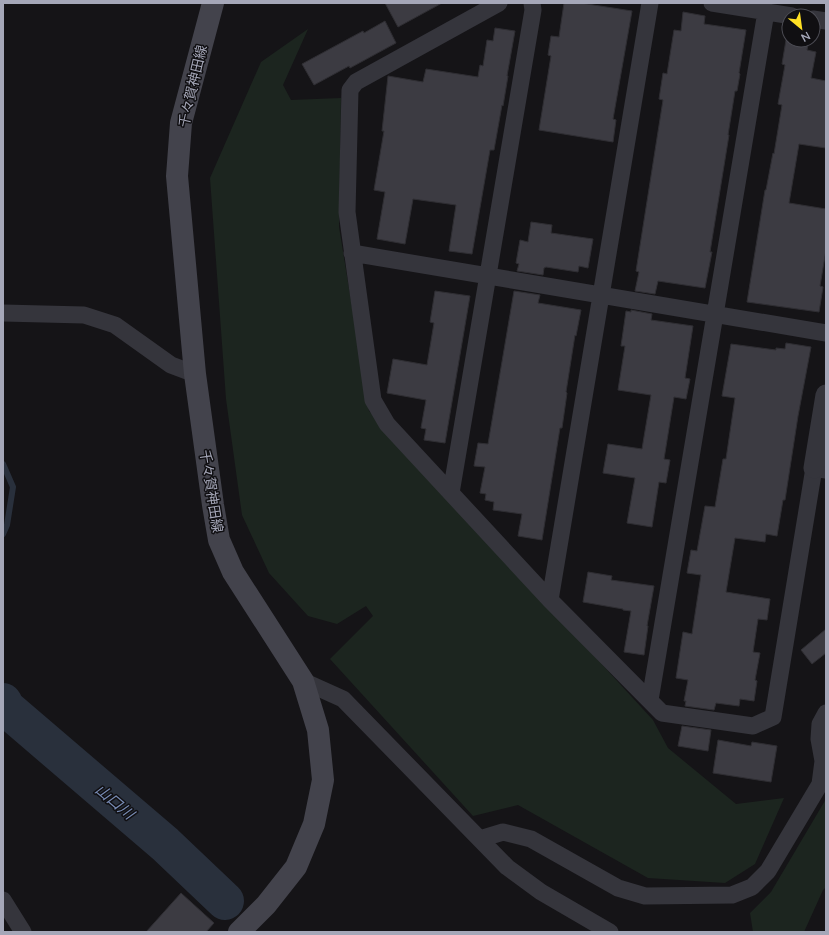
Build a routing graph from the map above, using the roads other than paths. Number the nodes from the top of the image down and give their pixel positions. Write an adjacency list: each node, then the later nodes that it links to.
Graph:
1 (213, 3): 14 (main road, 千々賀神田線)
2 (499, 3): 8 (street)
3 (532, 3): 9 (street)
4 (650, 3): 10 (street)
5 (712, 3): 6 (street)
6 (766, 12): 7 (street); 12 (street)
7 (781, 14)
8 (352, 253): 9 (street); 17 (street)
9 (489, 276): 10 (street); 17 (street)
10 (600, 295): 12 (street); 18 (street)
11 (3, 313): 14 (street)
12 (714, 314): 13 (street); 20 (street)
13 (826, 333)
14 (195, 374): 19 (main road, 千々賀神田線)
15 (826, 395): 16 (street)
16 (820, 469): 20 (street)
17 (451, 493): 18 (street)
18 (550, 600): 20 (street)
19 (303, 681): 22 (street); 25 (main road, 千々賀神田線)
20 (650, 700)
21 (826, 713): 22 (street)
22 (480, 839): 26 (street)
23 (3, 900): 24 (street)
24 (23, 932)
25 (239, 932)
26 (610, 932)

